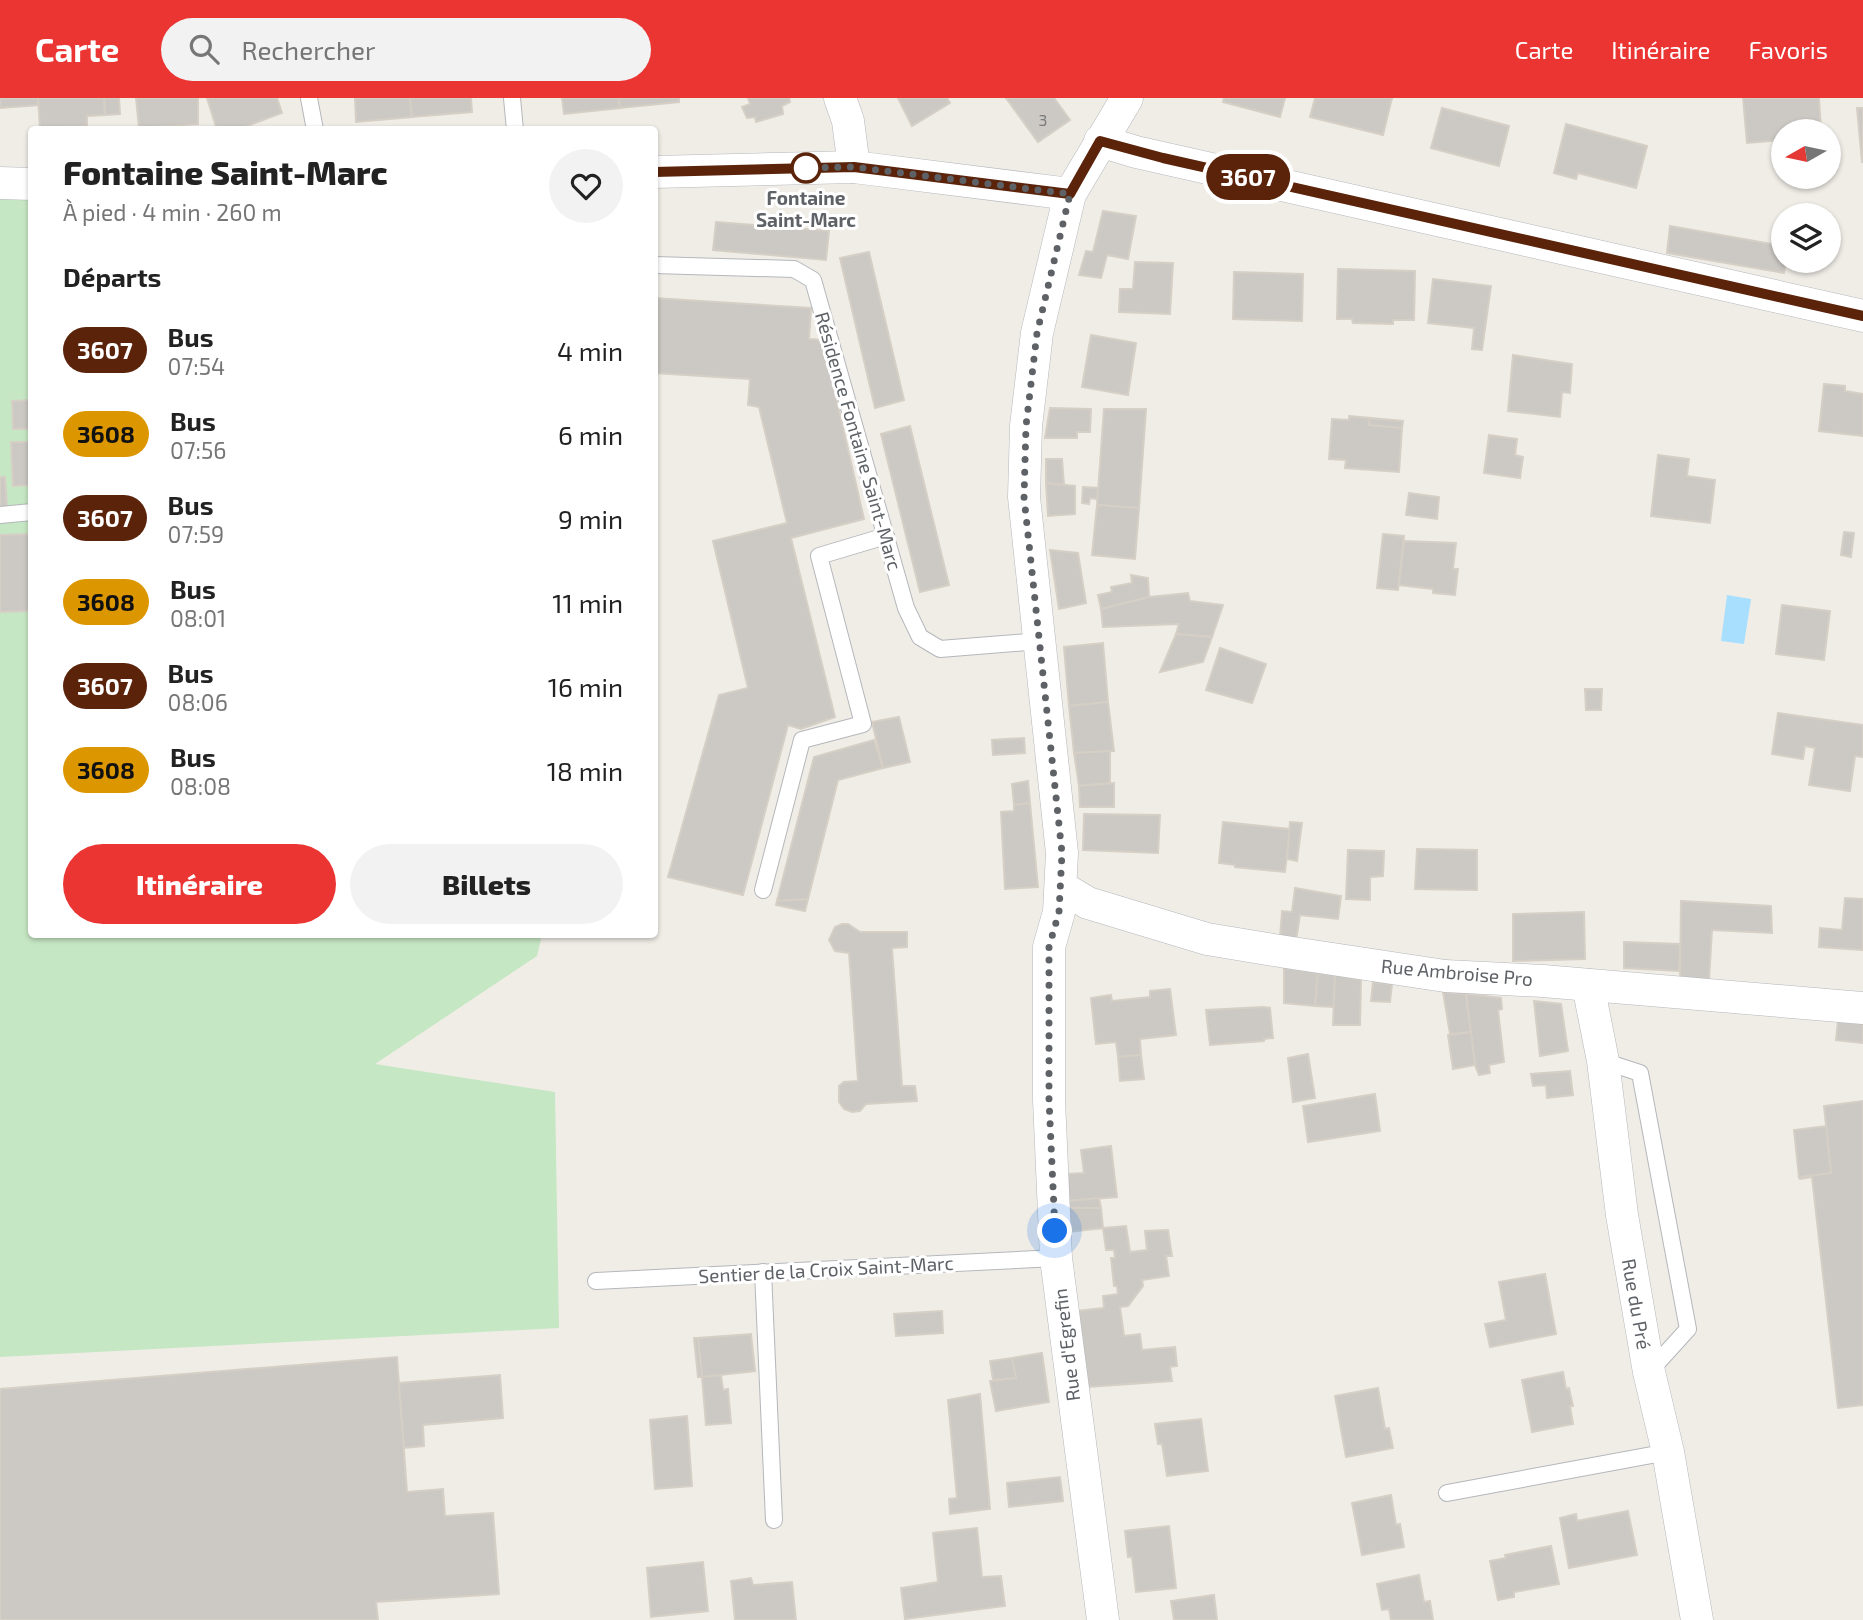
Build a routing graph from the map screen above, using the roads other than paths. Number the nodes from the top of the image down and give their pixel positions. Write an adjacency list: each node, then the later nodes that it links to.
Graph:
1 (309, 98): 5 (lane)
2 (512, 98): 6 (lane)
3 (840, 98): 8 (street)
4 (1127, 98): 7 (street, Rue d'Egrefin)
5 (314, 126)
6 (515, 126)
7 (1100, 141): 12 (street, Rue d'Egrefin); 14 (street)
8 (854, 167): 9 (street); 12 (street)
9 (658, 172)
10 (0, 183): 11 (street)
11 (28, 184)
12 (1070, 194): 18 (street, Rue d'Egrefin)
13 (658, 265): 17 (lane, Résidence Fontaine Saint-Marc)
14 (1863, 316)
15 (28, 512): 16 (lane)
16 (0, 514)
17 (886, 536): 18 (lane, Résidence Fontaine Saint-Marc); 20 (lane)
18 (1040, 641): 19 (street, Rue d'Egrefin)
19 (1061, 887): 21 (street, Rue Ambroise Pro); 24 (street, Rue d'Egrefin)
20 (763, 890)
21 (1588, 985): 22 (street, Rue Ambroise Pro); 23 (street, Rue du Pré)
22 (1863, 1008)
23 (1603, 1061): 27 (street, Rue du Pré); 27 (lane)
24 (1056, 1258): 25 (lane, Sentier de la Croix Saint-Marc); 31 (street, Rue d'Egrefin)
25 (763, 1272): 26 (lane, Sentier de la Croix Saint-Marc); 30 (lane)
26 (596, 1281)
27 (1649, 1372): 28 (street, Rue du Pré)
28 (1668, 1452): 29 (lane); 32 (street, Rue du Pré)
29 (1447, 1493)
30 (774, 1520)
31 (1103, 1620)
32 (1698, 1620)

